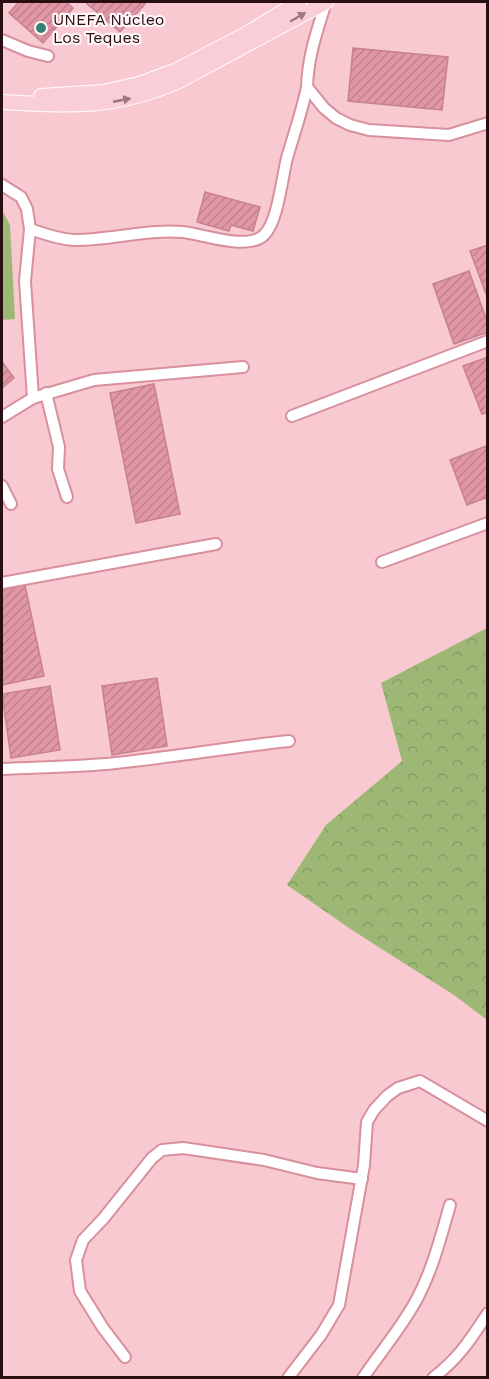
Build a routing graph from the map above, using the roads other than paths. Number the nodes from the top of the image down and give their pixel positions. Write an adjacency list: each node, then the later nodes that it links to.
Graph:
1 (299, 2): 6 (main road)
2 (326, 2): 5 (street); 7 (main road, one-way to 2)
3 (2, 40): 4 (street)
4 (48, 56)
5 (307, 87): 8 (street); 10 (street)
6 (2, 93)
7 (2, 102)
8 (488, 123)
9 (2, 185): 10 (street)
10 (30, 230): 14 (street)
11 (488, 341): 15 (street)
12 (243, 367): 13 (street)
13 (46, 393): 14 (street); 18 (street)
14 (33, 398): 16 (street)
15 (292, 416)
16 (2, 417)
17 (2, 486): 19 (street)
18 (67, 497)
19 (11, 504)
20 (488, 523): 22 (street)
21 (216, 543): 23 (street)
22 (382, 562)
23 (2, 583)
24 (289, 741): 25 (street)
25 (2, 769)
26 (488, 1121): 27 (street)
27 (362, 1179): 30 (street); 31 (street)
28 (450, 1205): 32 (street)
29 (488, 1313): 33 (street)
30 (125, 1357)
31 (288, 1377)
32 (363, 1377)
33 (433, 1377)

